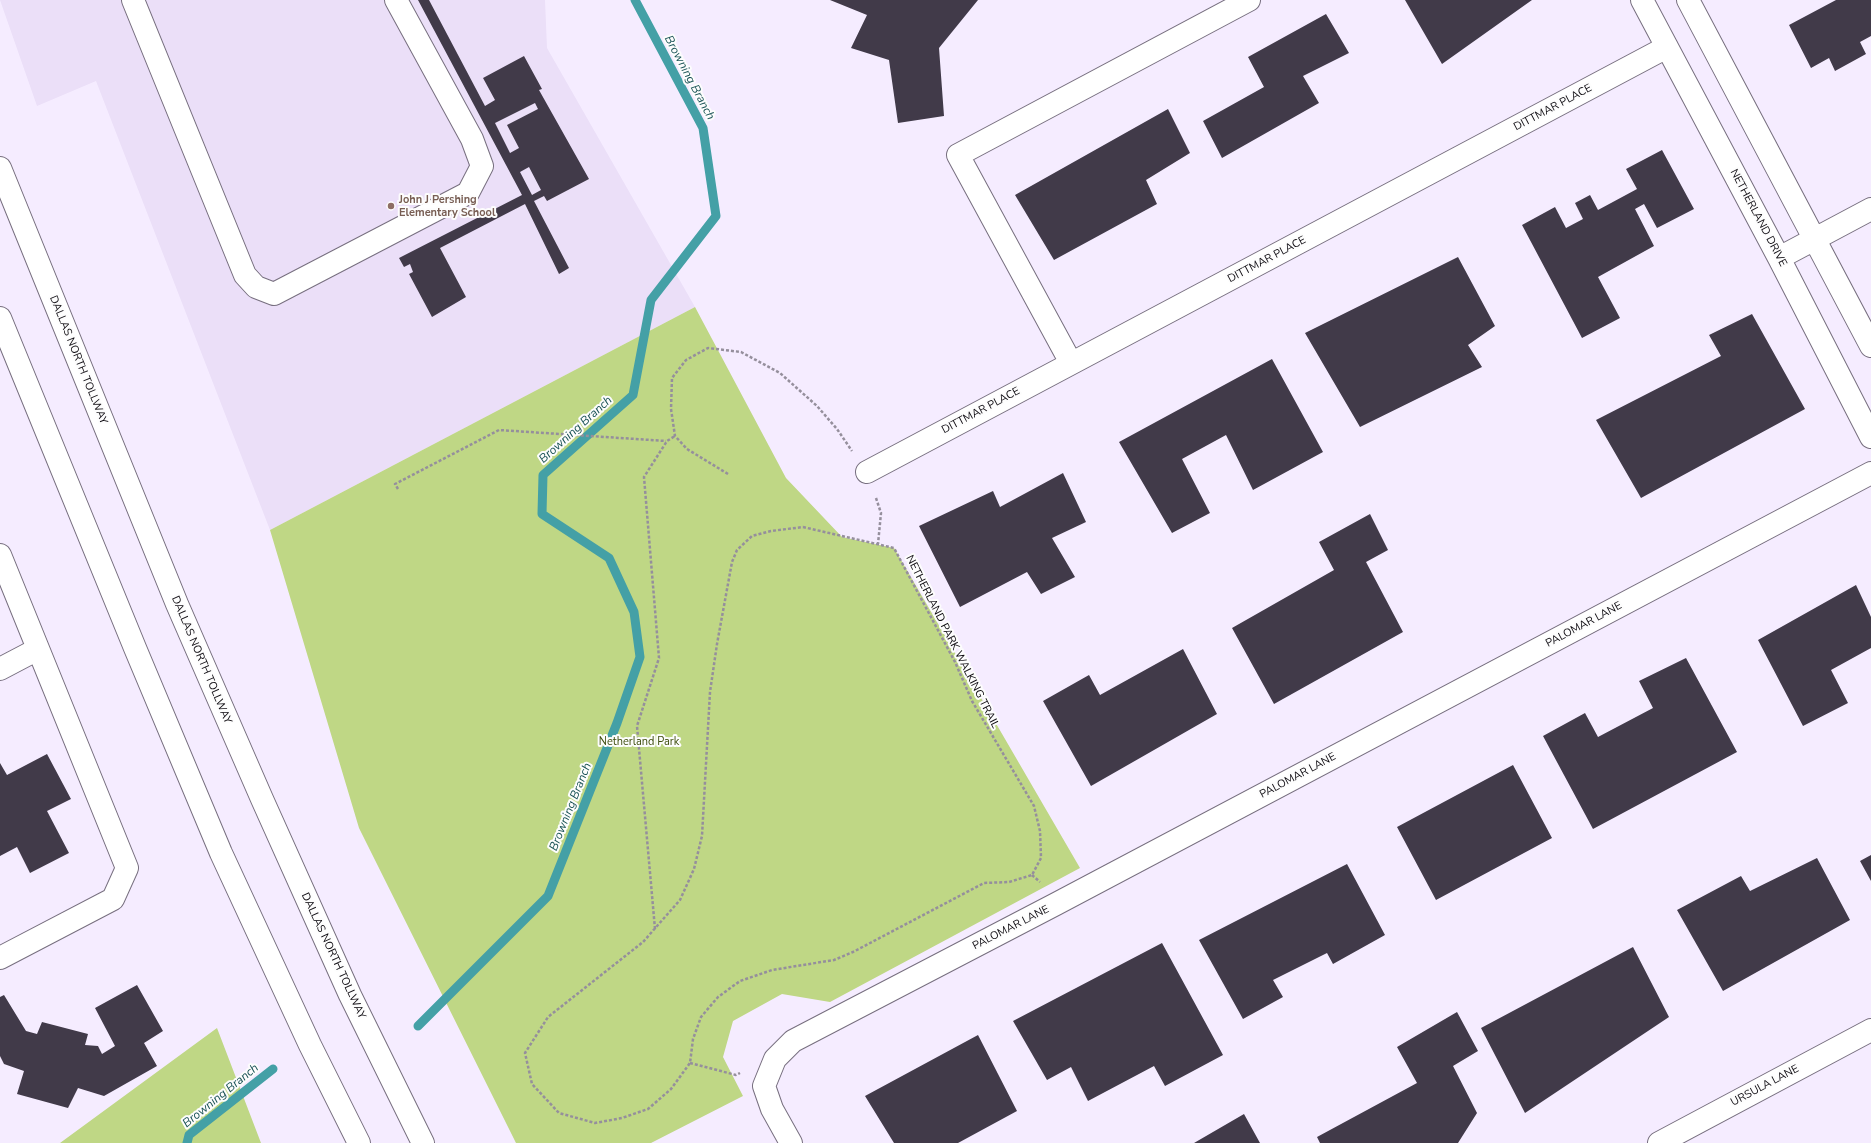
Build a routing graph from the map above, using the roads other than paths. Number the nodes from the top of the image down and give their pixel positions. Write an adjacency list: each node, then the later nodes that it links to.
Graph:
1 (133, 0): 2 (main road)
2 (396, 0)
3 (1249, 0): 13 (main road)
4 (1642, 0): 6 (main road, NETHERLAND DRIVE)
5 (1688, 0): 9 (main road)
6 (1668, 48): 10 (main road, NETHERLAND DRIVE); 13 (main road, DITTMAR PLACE)
7 (0, 168): 23 (main road, DALLAS NORTH TOLLWAY)
8 (1871, 210): 9 (main road)
9 (1815, 239): 10 (main road); 12 (main road)
10 (1779, 258): 14 (main road, NETHERLAND DRIVE)
11 (0, 318): 22 (main road)
12 (1871, 346)
13 (1071, 364): 15 (main road, DITTMAR PLACE)
14 (1871, 437)
15 (867, 472)
16 (1871, 473): 24 (main road, PALOMAR LANE)
17 (0, 555): 18 (main road)
18 (38, 648): 19 (main road); 20 (main road)
19 (0, 669)
20 (0, 958)
21 (1871, 1030): 25 (main road, URSULA LANE)
22 (359, 1143)
23 (423, 1143)
24 (791, 1143)
25 (1659, 1143)

